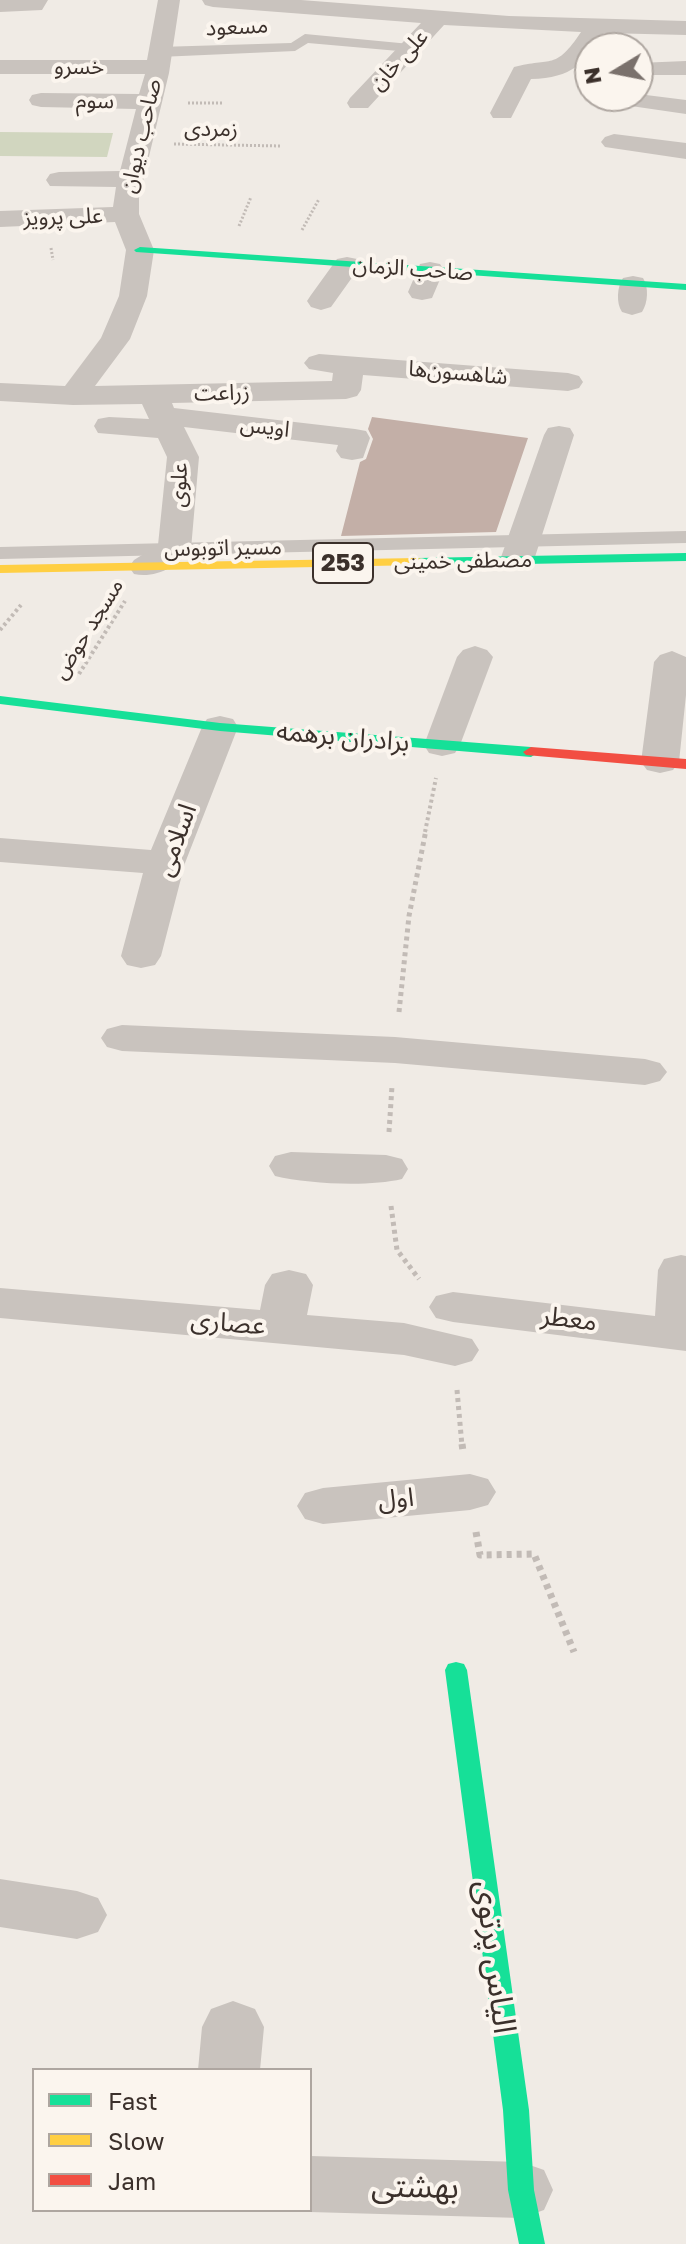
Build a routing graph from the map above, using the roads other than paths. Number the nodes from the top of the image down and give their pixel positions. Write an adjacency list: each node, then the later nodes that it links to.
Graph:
1 (37, 0): 5 (street)
2 (169, 0): 15 (street, صاحب دیوان)
3 (213, 0): 4 (street)
4 (269, 2): 6 (street)
5 (0, 5)
6 (346, 5): 8 (street)
7 (485, 10): 8 (street); 9 (street)
8 (439, 17): 14 (street, علی خان)
9 (597, 25): 11 (street); 19 (street)
10 (686, 28): 12 (street)
11 (618, 32)
12 (654, 33)
13 (86, 45): 15 (street)
14 (410, 48): 15 (lane, مسعود); 23 (street, علی خان)
15 (159, 55): 16 (street, خسرو); 22 (street, صاحب دیوان)
16 (0, 67)
17 (686, 68): 18 (street)
18 (654, 69)
19 (551, 72): 20 (street); 26 (street)
20 (574, 74)
21 (41, 100): 22 (street, سوم)
22 (149, 102): 29 (street, صاحب دیوان)
23 (359, 103)
24 (654, 103): 25 (street)
25 (686, 107)
26 (502, 113)
27 (614, 142): 28 (street)
28 (686, 151)
29 (130, 179): 30 (street); 31 (street, صاحب دیوان)
30 (59, 180)
31 (126, 214): 32 (street, علی پرویز); 33 (street, صاحب دیوان)
32 (0, 219)
33 (140, 250): 34 (street, صاحب الزمان); 42 (street, صاحب دیوان)
34 (347, 265): 35 (street, صاحب الزمان); 36 (street)
35 (686, 287)
36 (321, 301)
37 (296, 363): 38 (street, شاهسون‌ها)
38 (349, 364): 39 (street, شاهسون‌ها); 44 (street, زراعت)
39 (478, 375): 40 (street, شاهسون‌ها); 43 (street)
40 (568, 382)
41 (0, 392): 42 (street, زراعت)
42 (73, 396): 44 (street, زراعت)
43 (457, 398)
44 (162, 413): 45 (street); 47 (street, اویس); 48 (street, علوی)
45 (109, 426)
46 (559, 435): 49 (street)
47 (352, 451)
48 (174, 549): 49 (lane, مسیر اتوبوس); 51 (lane, مسیر اتوبوس); 52 (street)
49 (521, 550): 50 (lane, مسیر اتوبوس); 52 (street, مصطفی خمینی / 253)
50 (686, 552)
51 (0, 553)
52 (146, 567): 53 (street, مصطفی خمینی / 253)
53 (0, 569)
54 (475, 657): 58 (street)
55 (672, 662): 59 (street)
56 (0, 700): 57 (street, برادران برهمه)
57 (220, 727): 58 (street, برادران برهمه); 61 (street, اسلامی)
58 (442, 745): 59 (street, برادران برهمه)
59 (673, 763)
60 (0, 850): 61 (street)
61 (165, 863): 62 (street, اسلامی)
62 (141, 956)
63 (122, 1038): 64 (street)
64 (645, 1072)
65 (291, 1166): 66 (street)
66 (386, 1169)
67 (681, 1270): 70 (street)
68 (0, 1303): 69 (street, عصاری)
69 (454, 1328): 70 (street, معطر)
70 (682, 1334)
71 (470, 1492): 72 (street, اول)
72 (323, 1506)
73 (456, 1670): 77 (street, الیاس پرتوی)
74 (0, 1903): 75 (street)
75 (77, 1915)
76 (312, 2184): 77 (street, بهشتی)
77 (526, 2217)

